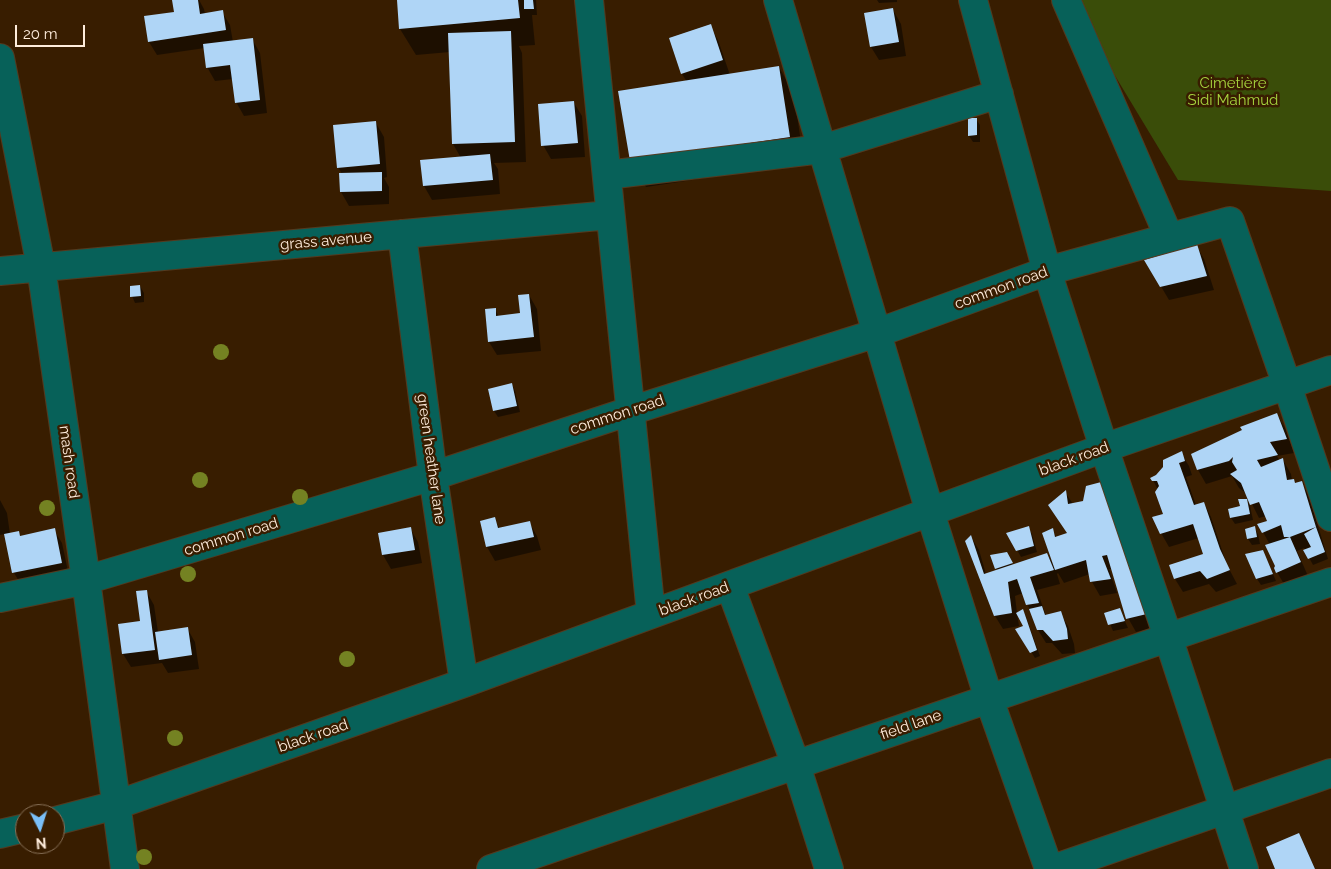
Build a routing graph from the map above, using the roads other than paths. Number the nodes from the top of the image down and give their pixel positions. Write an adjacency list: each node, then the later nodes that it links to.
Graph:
1 (589, 0): 8 (street)
2 (778, 0): 7 (street)
3 (973, 0): 6 (street)
4 (1066, 0): 11 (street)
5 (0, 58): 12 (street, mash road)
6 (999, 94): 7 (street); 14 (street)
7 (822, 149): 8 (street); 15 (street)
8 (607, 175): 9 (street)
9 (610, 215): 10 (street, grass avenue); 18 (street)
10 (402, 234): 12 (street, grass avenue); 20 (street, green heather lane)
11 (1169, 237): 14 (street, common road); 17 (street, common road)
12 (41, 267): 13 (street, grass avenue); 23 (street, mash road)
13 (0, 271)
14 (1047, 271): 15 (street, common road); 19 (street)
15 (877, 333): 18 (street, common road); 21 (street)
16 (1331, 370): 17 (street, black road)
17 (1287, 385): 19 (street, black road); 22 (street)
18 (630, 411): 20 (street, common road); 27 (street)
19 (1104, 448): 21 (street, black road); 28 (street)
20 (433, 476): 23 (street, common road); 29 (street, green heather lane)
21 (930, 512): 25 (street, black road); 30 (street)
22 (1331, 517)
23 (86, 580): 26 (street, common road); 33 (street, mash road)
24 (1331, 582): 28 (street, field lane)
25 (730, 586): 27 (street, black road); 31 (street)
26 (0, 598)
27 (651, 614): 29 (street, black road)
28 (1168, 637): 30 (street, field lane); 34 (street)
29 (464, 683): 33 (street, black road)
30 (989, 699): 31 (street, field lane); 41 (street)
31 (796, 765): 39 (street, field lane); 40 (street)
32 (1331, 773): 34 (street)
33 (116, 805): 35 (street, black road); 38 (street, mash road)
34 (1224, 810): 42 (street); 43 (street)
35 (65, 818)
36 (15, 830): 37 (street)
37 (0, 834)
38 (125, 869)
39 (491, 869)
40 (829, 869)
41 (1049, 869)
42 (1053, 869)
43 (1244, 869)

